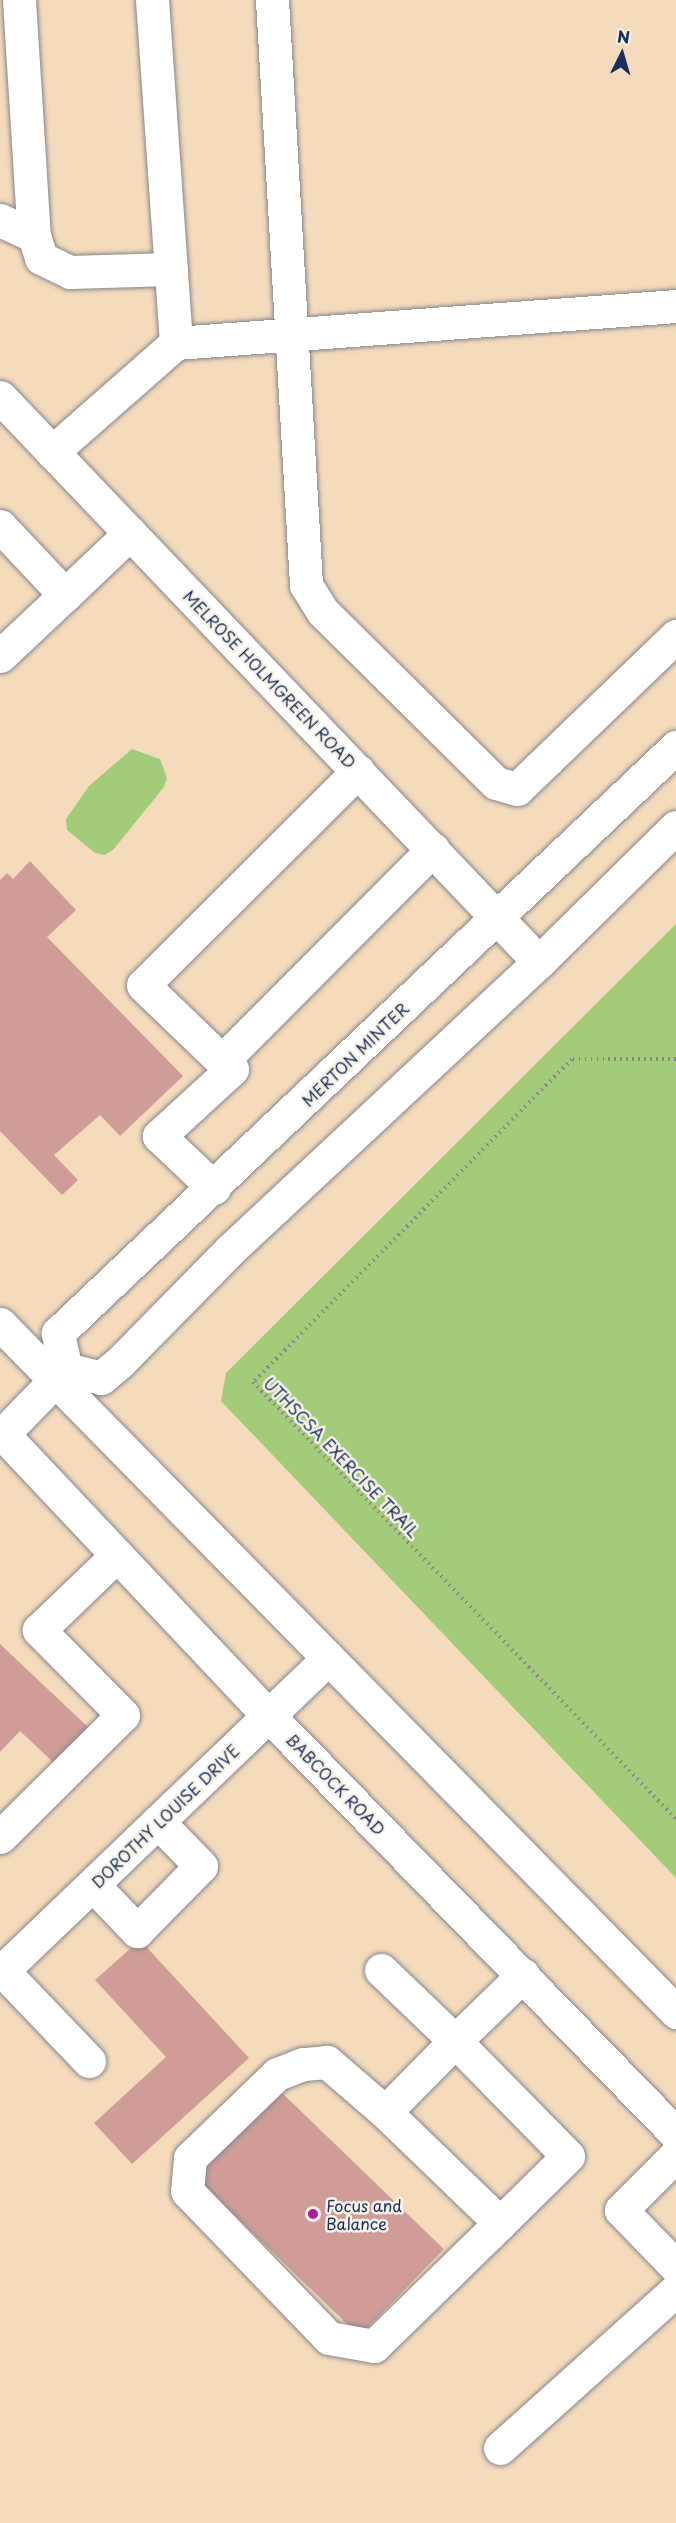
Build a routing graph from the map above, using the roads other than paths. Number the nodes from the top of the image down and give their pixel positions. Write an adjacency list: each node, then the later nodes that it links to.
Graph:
1 (19, 0): 5 (street)
2 (152, 0): 8 (street)
3 (272, 0): 10 (street)
4 (0, 70): 5 (street)
5 (25, 91): 7 (street)
6 (0, 220): 7 (street)
7 (33, 236): 8 (street)
8 (171, 269): 11 (street)
9 (676, 306): 10 (street)
10 (293, 334): 11 (street); 17 (street)
11 (176, 343): 13 (street)
12 (0, 397): 13 (street, MELROSE HOLMGREEN ROAD)
13 (52, 452): 15 (street, MELROSE HOLMGREEN ROAD)
14 (0, 526): 16 (street)
15 (130, 533): 16 (street); 20 (street, MELROSE HOLMGREEN ROAD)
16 (65, 595): 18 (street)
17 (676, 636)
18 (0, 656)
19 (676, 747): 23 (street, MERTON MINTER)
20 (358, 771): 22 (street, MELROSE HOLMGREEN ROAD); 25 (street)
21 (676, 827): 24 (street)
22 (433, 849): 23 (street, MELROSE HOLMGREEN ROAD); 25 (street)
23 (498, 916): 24 (street, MELROSE HOLMGREEN ROAD); 26 (street, MERTON MINTER)
24 (539, 962): 28 (street)
25 (222, 1061): 26 (street)
26 (214, 1188): 28 (street, MERTON MINTER)
27 (0, 1324): 28 (street)
28 (61, 1375): 29 (street); 31 (street)
29 (1, 1434): 30 (street, BABCOCK ROAD)
30 (117, 1555): 32 (street, BABCOCK ROAD); 34 (street)
31 (328, 1658): 32 (street, DOROTHY LOUISE DRIVE); 39 (street)
32 (269, 1716): 33 (street, DOROTHY LOUISE DRIVE); 38 (street, BABCOCK ROAD)
33 (158, 1822): 35 (street, DOROTHY LOUISE DRIVE); 35 (street)
34 (0, 1837)
35 (93, 1885): 37 (street, DOROTHY LOUISE DRIVE)
36 (381, 1970): 40 (street)
37 (1, 1972): 41 (street)
38 (523, 1975): 40 (street); 43 (street, BABCOCK ROAD)
39 (676, 2012)
40 (455, 2041): 42 (street); 45 (street)
41 (89, 2061)
42 (385, 2112): 45 (street); 45 (street)
43 (676, 2134)
44 (676, 2156): 46 (street)
45 (500, 2223)
46 (676, 2267)
47 (676, 2290): 48 (street)
48 (500, 2448)

